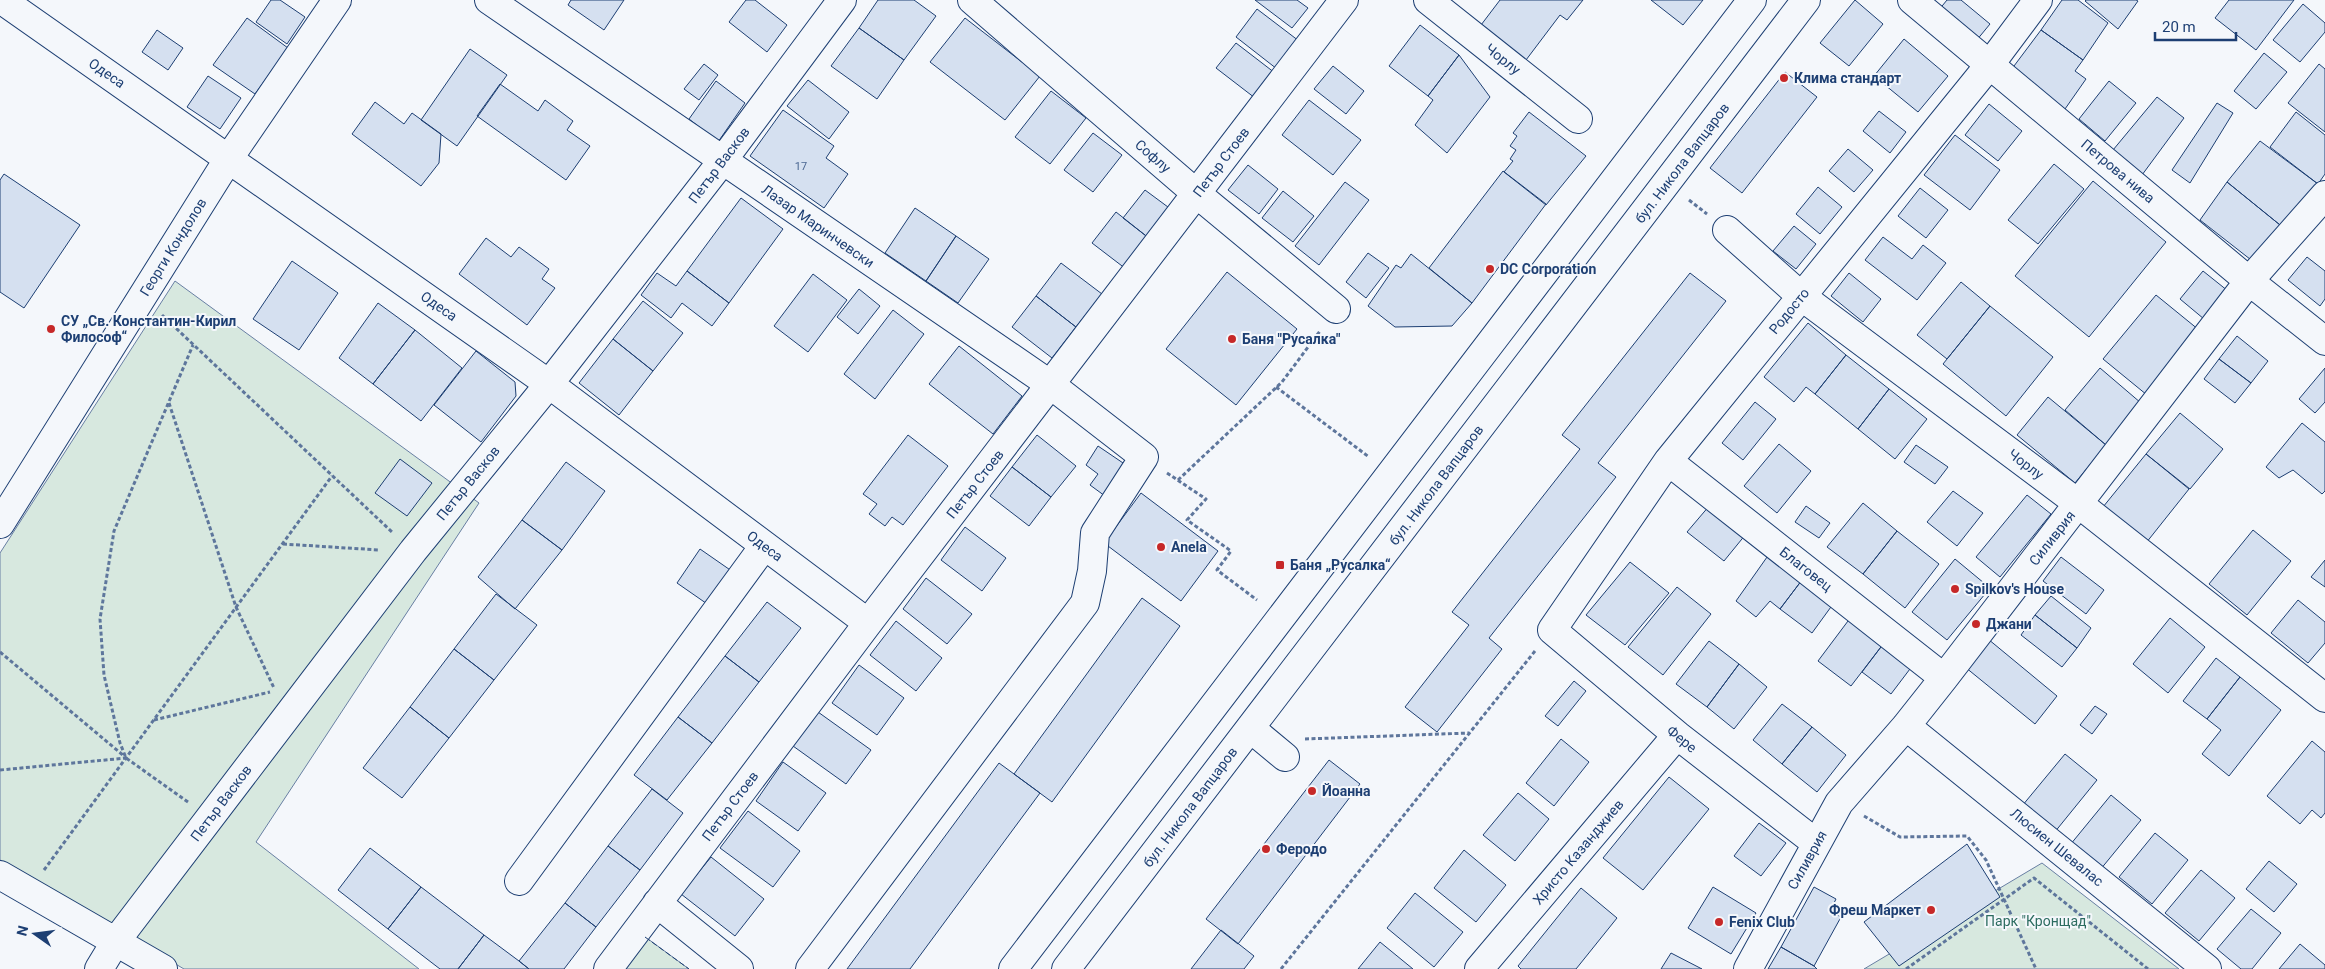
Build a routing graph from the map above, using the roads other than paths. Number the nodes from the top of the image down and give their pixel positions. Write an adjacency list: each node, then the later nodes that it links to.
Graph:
1 (2, 0): 14 (street, Одеса)
2 (337, 0): 14 (street, Георги Кондолов)
3 (489, 0): 15 (street, Лазар Маринчевски)
4 (842, 0): 15 (street, Петър Васков)
5 (972, 0): 16 (street, Софлу)
6 (1344, 0): 16 (street, Петър Стоев)
7 (1428, 0): 13 (street, Чорлу)
8 (1752, 0): 48 (street)
9 (1806, 0): 34 (street, бул. Никола Вапцаров)
10 (1912, 0): 12 (street, Петрова нива)
11 (2038, 0): 12 (street, Родосто)
12 (1990, 63): 19 (street, Петрова нива); 20 (street, Родосто)
13 (1578, 119)
14 (229, 158): 23 (street, Одеса); 27 (street, Георги Кондолов)
15 (723, 160): 23 (street, Петър Васков); 24 (street, Лазар Маринчевски)
16 (1197, 194): 21 (street, Софлу); 24 (street, Петър Стоев)
17 (2325, 195): 19 (street, Силиврия)
18 (1727, 230): 20 (street, Чорлу)
19 (2249, 281): 22 (street, Петрова нива); 26 (street, Силиврия)
20 (1801, 296): 25 (street, Родосто); 26 (street, Чорлу)
21 (1336, 309)
22 (2325, 341)
23 (549, 384): 28 (street, Одеса); 41 (street, Петър Васков)
24 (1051, 385): 29 (street, Петър Стоев); 47 (street, Лазар Маринчевски)
25 (1668, 461): 30 (street, Родосто); 31 (street, Благовец)
26 (2079, 504): 31 (street, Силиврия); 32 (street, Чорлу)
27 (0, 524)
28 (764, 546): 29 (street, Одеса); 39 (street)
29 (868, 622): 40 (street, Петър Стоев)
30 (1552, 630): 35 (street, Фере)
31 (1944, 678): 33 (street, Силиврия)
32 (2322, 690)
33 (1906, 726): 37 (street, Силиврия); 51 (street, Люсиен Шевалас)
34 (1250, 728): 36 (street); 49 (street, бул. Никола Вапцаров)
35 (1677, 735): 37 (street, Фере); 42 (street, Христо Казанджиев)
36 (1285, 757)
37 (1816, 843): 50 (street, Силиврия)
38 (0, 875): 41 (street)
39 (519, 881)
40 (657, 903): 45 (street, Петър Стоев); 46 (street)
41 (116, 941): 43 (street, Петър Васков); 44 (street)
42 (1487, 966)
43 (99, 969)
44 (163, 969)
45 (608, 969)
46 (739, 969)
47 (810, 969)
48 (1013, 969)
49 (1066, 969)
50 (1748, 969)
51 (2208, 969)

